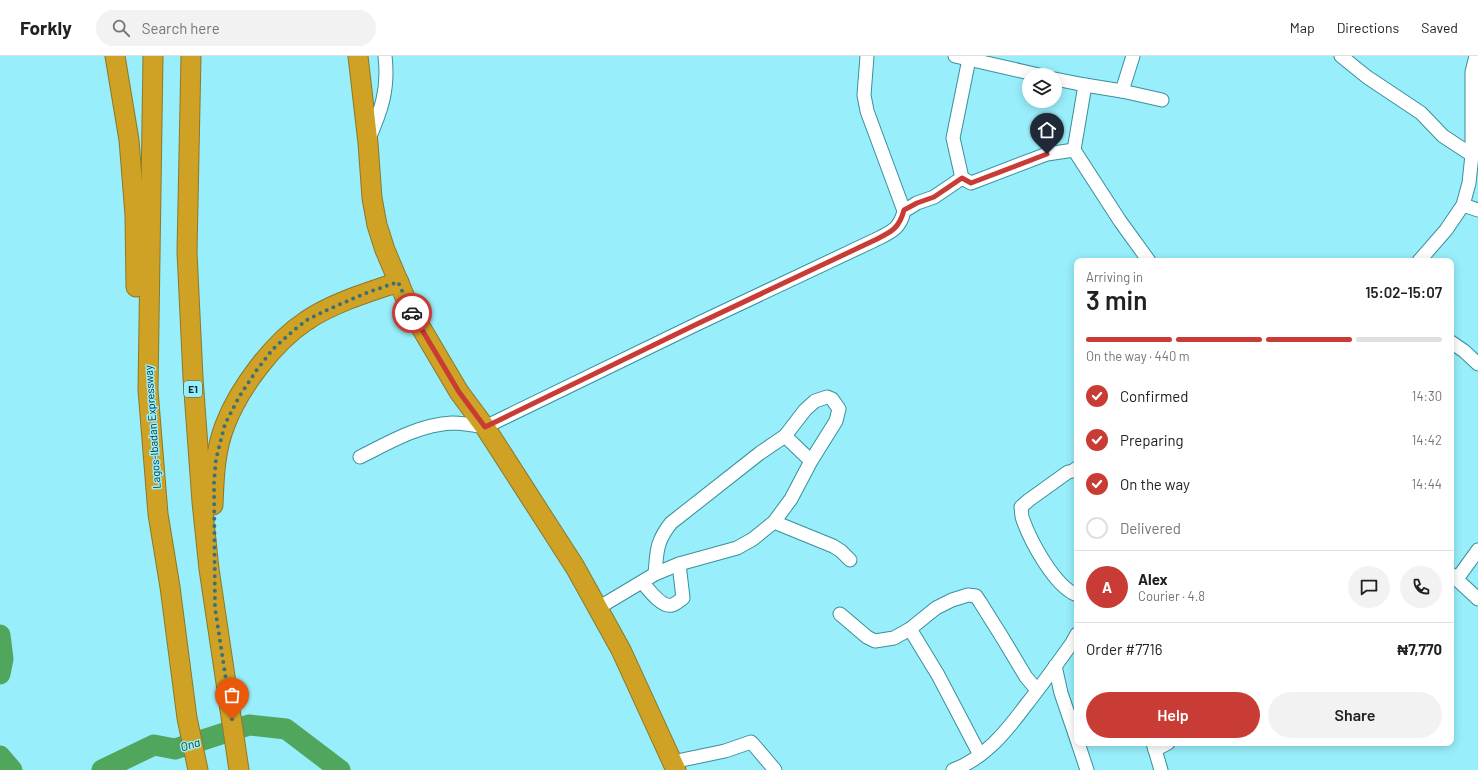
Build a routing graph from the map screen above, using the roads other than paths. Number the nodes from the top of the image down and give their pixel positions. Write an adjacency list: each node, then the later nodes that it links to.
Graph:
1 (114, 56): 30 (highway)
2 (153, 56): 30 (highway, Lagos-Ibadan Expressway)
3 (191, 56): 45 (highway, E1)
4 (358, 56): 18 (highway)
5 (385, 56): 18 (street)
6 (955, 56): 11 (street)
7 (1133, 56): 16 (street)
8 (1341, 56): 20 (street)
9 (1476, 56): 13 (street)
10 (866, 57): 23 (street)
11 (969, 59): 12 (street); 21 (street)
12 (1022, 71)
13 (1475, 73): 20 (street)
14 (1062, 80): 15 (street)
15 (1085, 85): 16 (street); 19 (street)
16 (1122, 91): 17 (street)
17 (1162, 100)
18 (368, 143): 27 (highway)
19 (1074, 150): 21 (street); 25 (street)
20 (1472, 155): 22 (street)
21 (962, 178): 23 (street)
22 (1463, 205): 24 (street); 26 (street)
23 (904, 210): 31 (street)
24 (1478, 210)
25 (1147, 258)
26 (1422, 258)
27 (398, 282): 31 (highway); 45 (highway)
28 (1454, 344): 29 (street)
29 (1478, 364)
30 (148, 390): 57 (highway, Lagos-Ibadan Expressway)
31 (485, 427): 33 (street); 46 (highway)
32 (785, 436): 34 (street); 34 (street); 40 (street)
33 (360, 457)
34 (811, 461): 36 (street)
35 (1074, 470): 43 (street)
36 (774, 522): 38 (street); 39 (street)
37 (1478, 550): 41 (street)
38 (850, 560)
39 (679, 564): 40 (street); 42 (street)
40 (656, 574): 42 (street)
41 (1454, 576): 44 (street)
42 (642, 582): 46 (street)
43 (1074, 594)
44 (1478, 599)
45 (215, 608): 58 (highway, E1)
46 (598, 608): 56 (highway)
47 (840, 614): 48 (street)
48 (910, 629): 51 (street); 55 (street)
49 (1074, 639): 50 (street)
50 (1055, 666): 51 (street); 52 (street)
51 (1037, 690): 55 (street)
52 (1074, 731)
53 (1079, 746): 61 (street)
54 (1154, 746): 62 (street)
55 (980, 755): 60 (street)
56 (674, 766): 59 (street)
57 (198, 770)
58 (239, 770)
59 (775, 770)
60 (953, 770)
61 (1087, 770)
62 (1161, 770)

